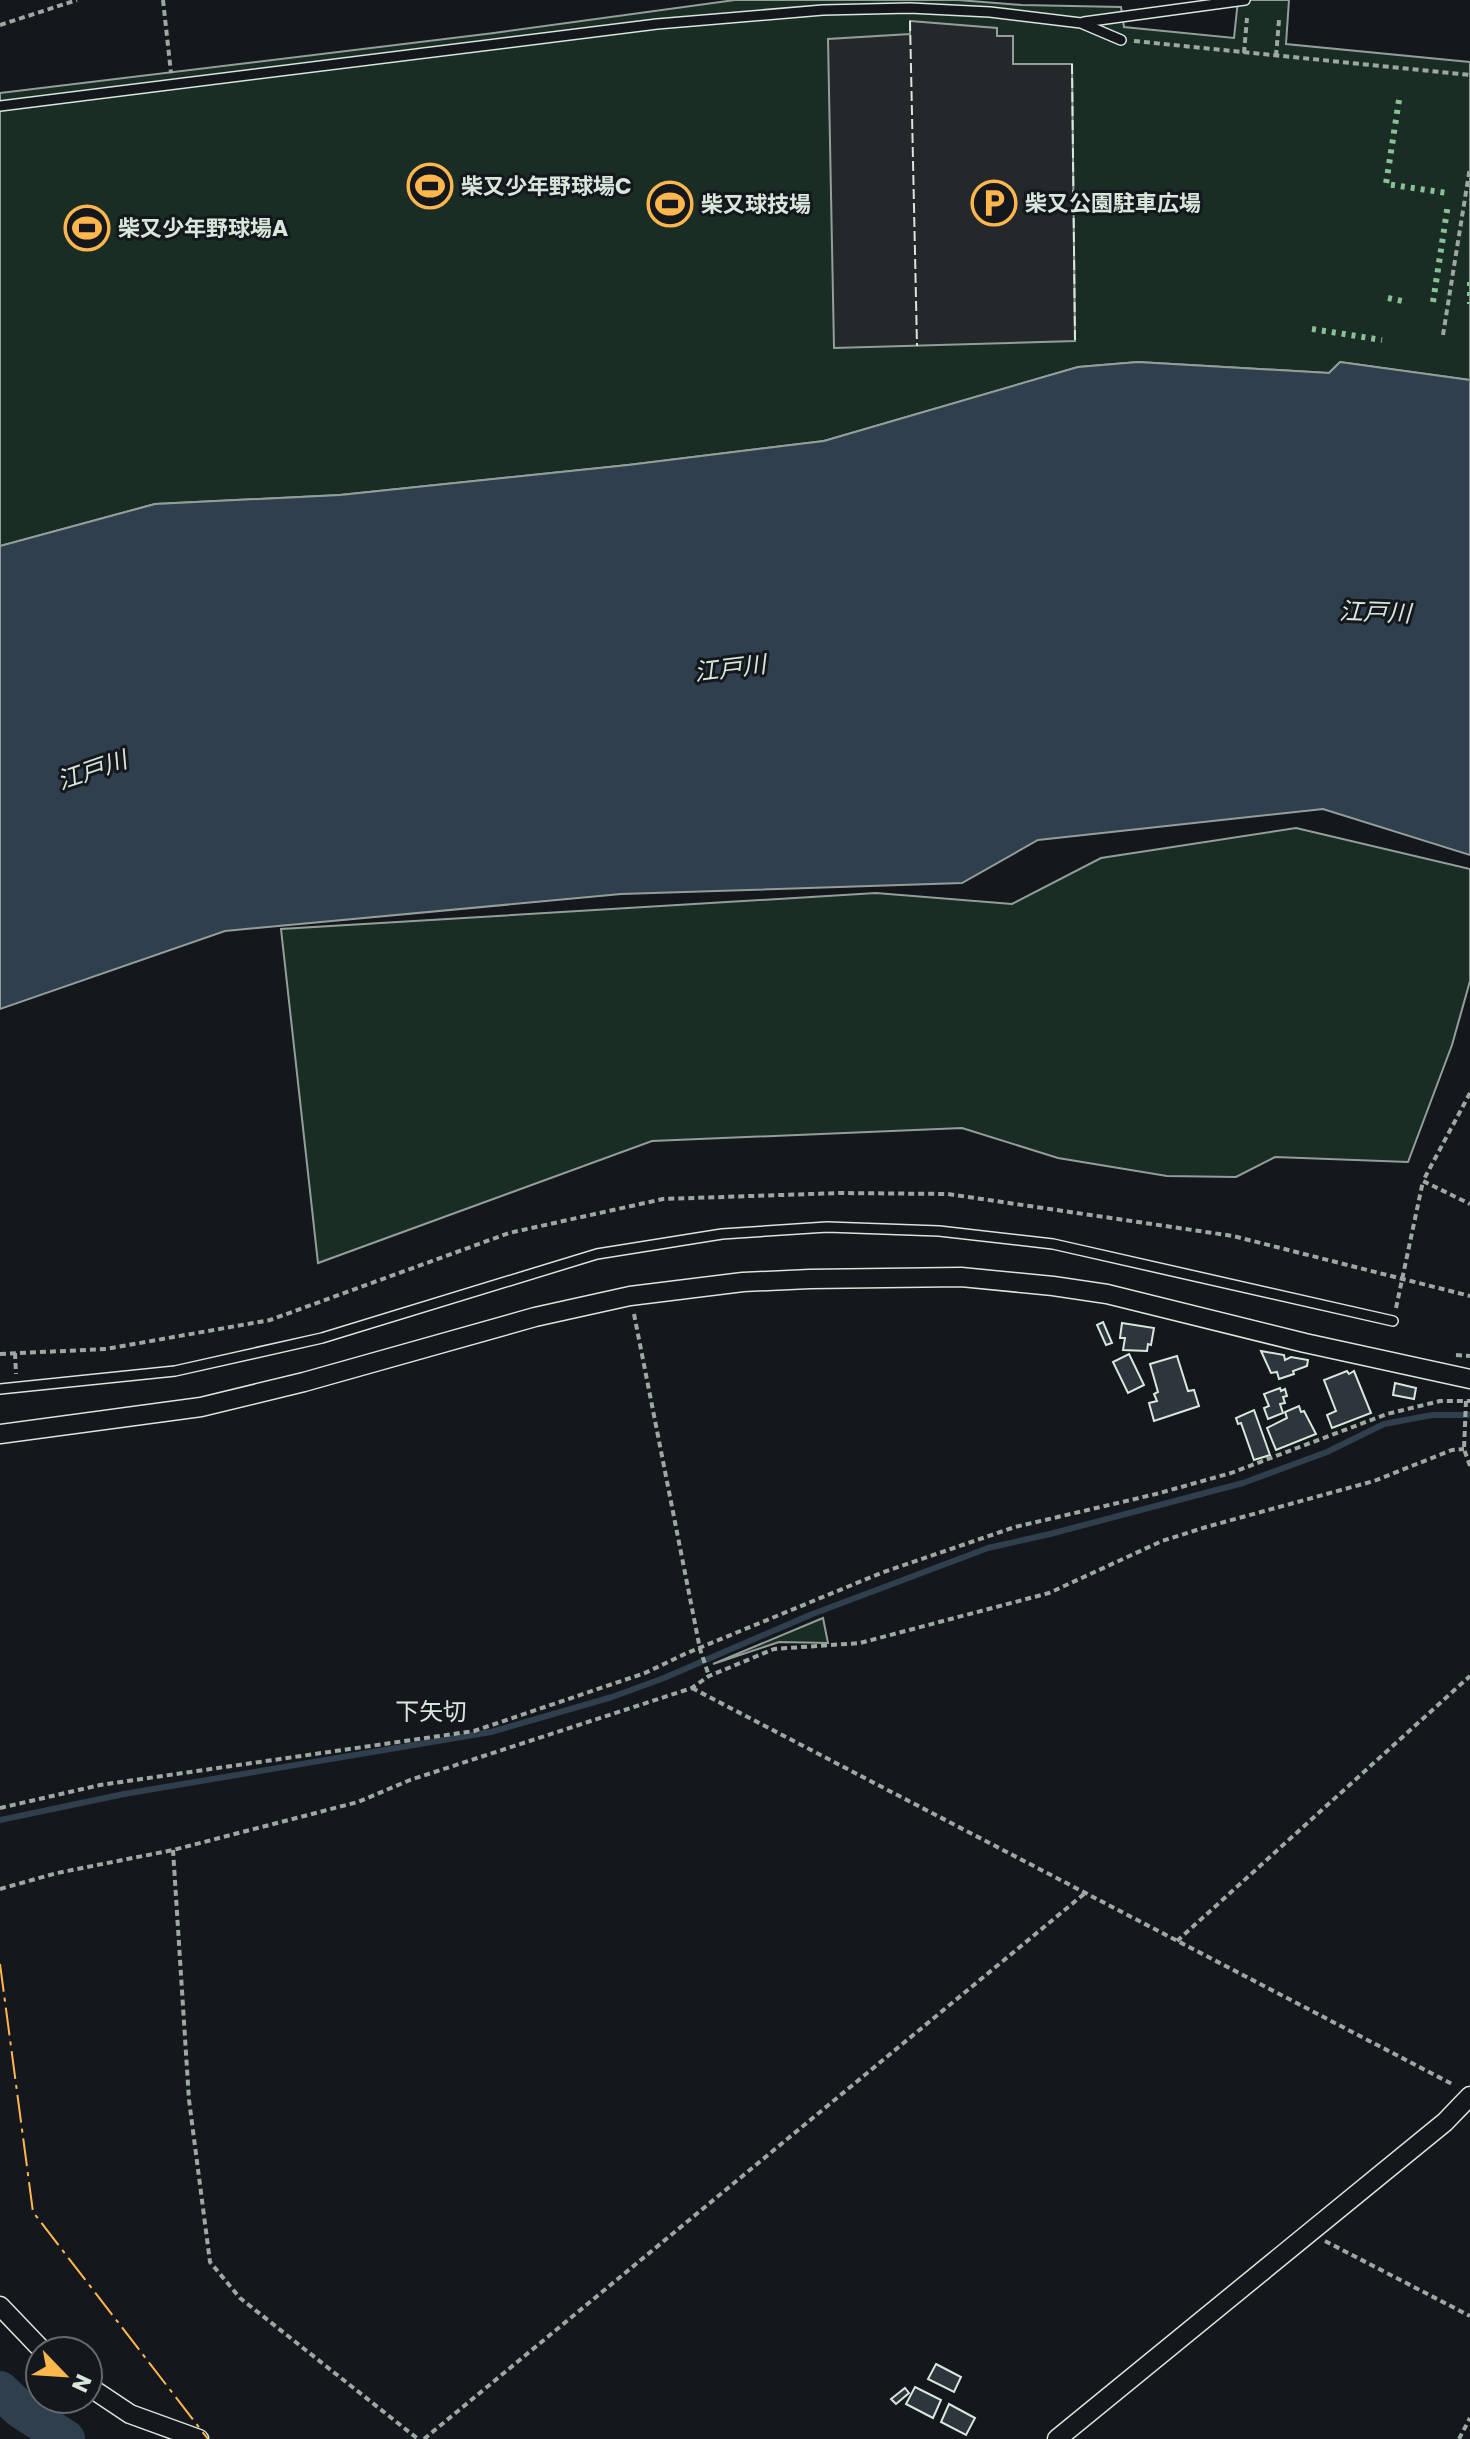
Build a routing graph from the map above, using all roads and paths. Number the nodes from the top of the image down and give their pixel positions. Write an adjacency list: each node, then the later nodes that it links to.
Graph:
1 (77, 0): 7 (path)
2 (163, 0): 11 (path)
3 (1245, 0): 6 (lane)
4 (1247, 18): 9 (path)
5 (1279, 20): 10 (path)
6 (1081, 23): 8 (lane); 13 (lane)
7 (0, 25)
8 (1121, 40): 9 (path)
9 (1244, 53): 10 (path)
10 (1276, 56): 12 (path)
11 (169, 57)
12 (1470, 75)
13 (0, 106)
14 (1470, 167): 15 (path)
15 (1443, 335)
16 (1470, 1093): 17 (path)
17 (1423, 1181): 18 (path); 19 (path)
18 (1470, 1204)
19 (1402, 1281): 21 (path); 22 (path); 23 (path)
20 (630, 1296): 24 (street); 27 (street); 30 (path)
21 (1470, 1296)
22 (1393, 1321): 25 (lane)
23 (0, 1354)
24 (1470, 1379)
25 (0, 1389)
26 (1468, 1401): 28 (path); 30 (path)
27 (0, 1434)
28 (1464, 1449): 29 (path); 31 (path)
29 (1470, 1466)
30 (700, 1649): 31 (path); 34 (path)
31 (709, 1676): 33 (path)
32 (1470, 1676): 38 (path)
33 (692, 1688): 35 (path); 37 (path)
34 (0, 1808)
35 (173, 1850): 36 (path); 47 (path)
36 (0, 1889)
37 (1084, 1894): 38 (path); 47 (path)
38 (1177, 1941): 39 (path)
39 (1463, 2091): 40 (street)
40 (1309, 2233): 42 (path); 48 (street)
41 (0, 2306): 43 (street)
42 (1470, 2316)
43 (28, 2335)
44 (104, 2397): 46 (street)
45 (1470, 2418): 49 (path)
46 (199, 2439)
47 (421, 2439)
48 (1057, 2439)
49 (1459, 2439)

